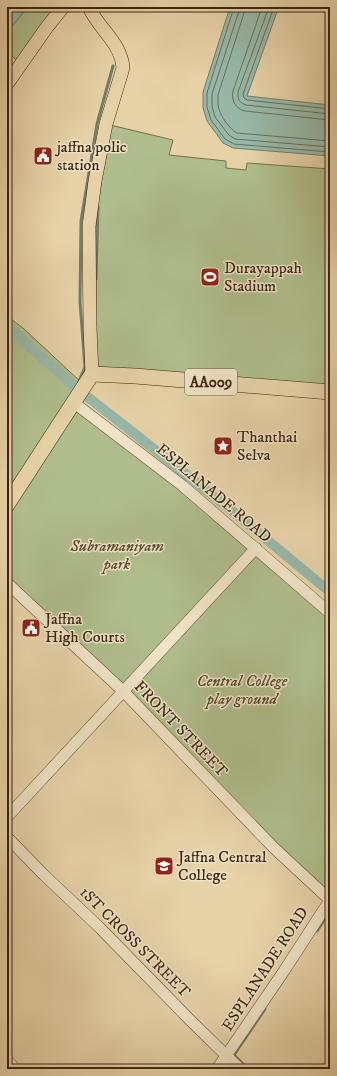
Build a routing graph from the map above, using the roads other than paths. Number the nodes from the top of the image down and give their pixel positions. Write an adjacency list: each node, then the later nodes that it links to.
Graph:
1 (63, 7): 3 (main road)
2 (89, 7): 4 (main road)
3 (7, 84)
4 (92, 374): 5 (highway, AA009); 6 (highway)
5 (330, 392)
6 (73, 402): 7 (highway); 8 (street, ESPLANADE ROAD)
7 (7, 505)
8 (256, 548): 10 (street, ESPLANADE ROAD); 11 (street)
9 (7, 583): 11 (street, FRONT STREET)
10 (330, 613)
11 (123, 691): 12 (street); 14 (street, FRONT STREET)
12 (7, 817)
13 (7, 837): 15 (street, 1ST CROSS STREET)
14 (330, 900): 15 (street, ESPLANADE ROAD)
15 (226, 1056): 18 (street, ESPLANADE ROAD); 19 (street, 1ST CROSS STREET)
16 (7, 1060): 17 (street)
17 (15, 1069)
18 (217, 1069)
19 (240, 1069)

